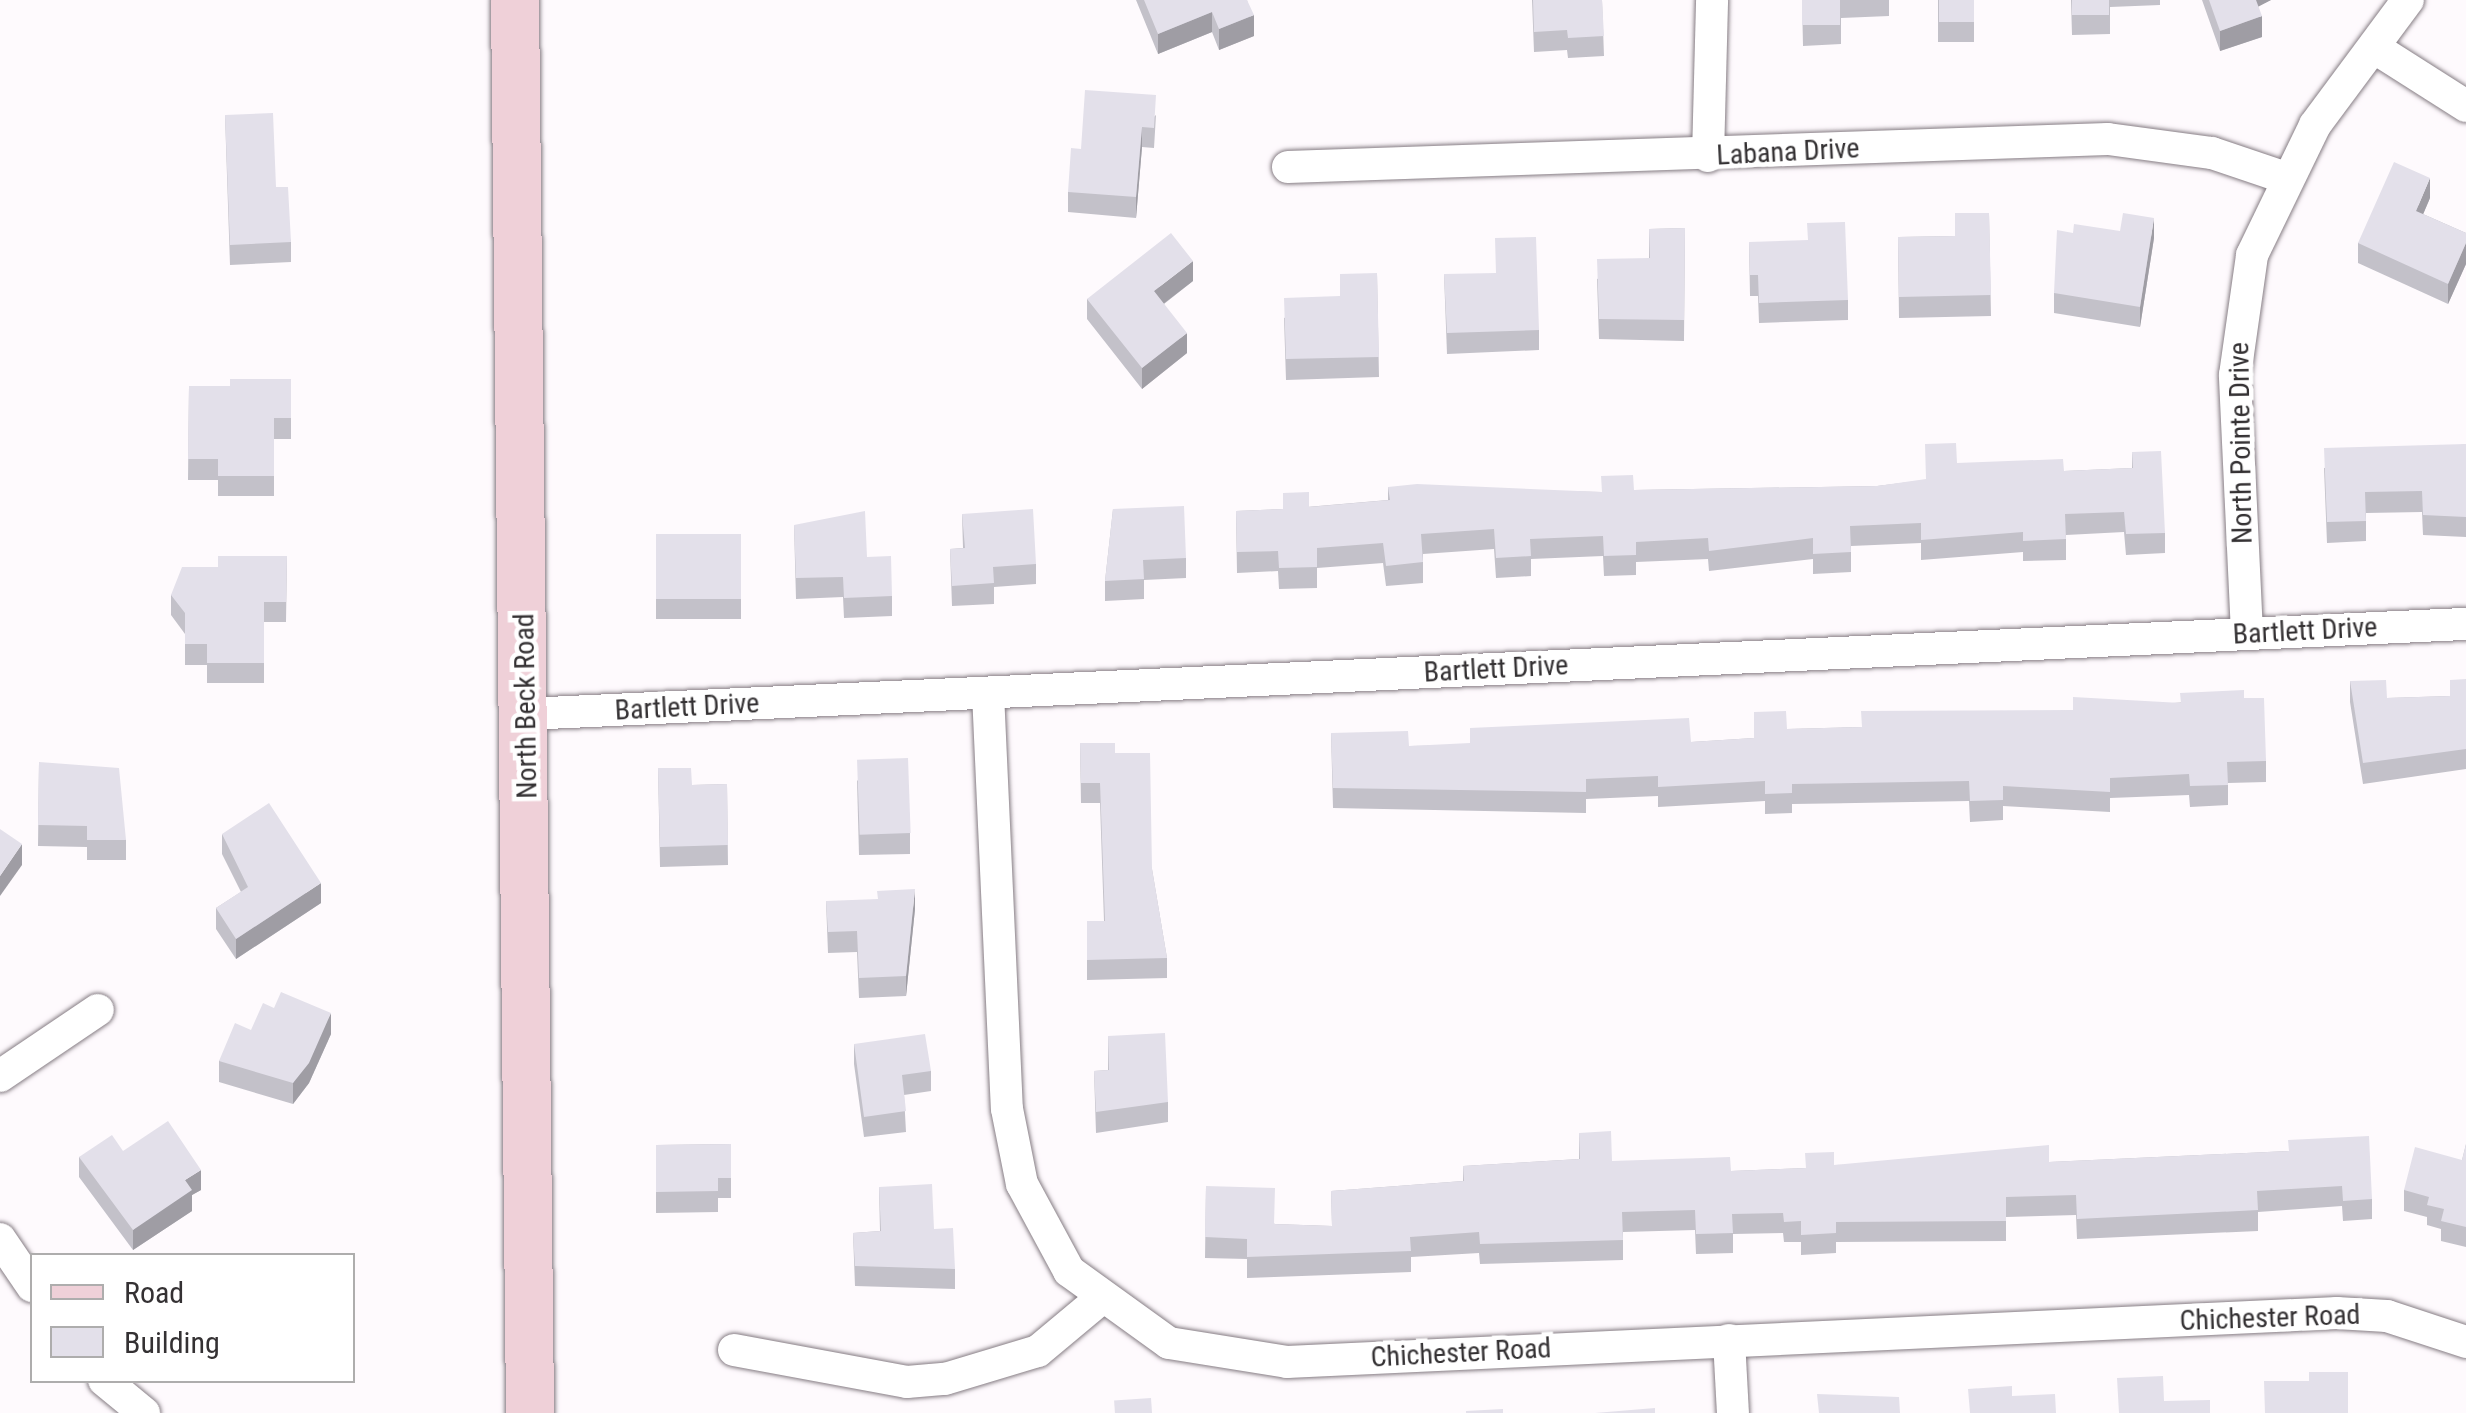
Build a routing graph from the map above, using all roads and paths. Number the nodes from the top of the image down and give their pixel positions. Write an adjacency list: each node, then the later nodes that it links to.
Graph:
1 (515, 0): 12 (main road, North Beck Road)
2 (1712, 0): 6 (street)
3 (2408, 0): 4 (street, North Pointe Drive)
4 (2374, 48): 5 (street); 8 (street, North Pointe Drive)
5 (2466, 106)
6 (1708, 156): 7 (street, Labana Drive); 8 (street, Labana Drive)
7 (1288, 168)
8 (2283, 178): 10 (street, North Pointe Drive)
9 (2466, 624): 10 (street, Bartlett Drive)
10 (2247, 633): 11 (street, Bartlett Drive)
11 (988, 692): 12 (street, Bartlett Drive); 17 (street, Chichester Road)
12 (526, 714): 21 (main road, North Beck Road)
13 (98, 1010): 14 (street)
14 (0, 1076)
15 (0, 1239): 16 (street)
16 (30, 1283)
17 (1099, 1300): 18 (street, Chichester Road); 20 (street)
18 (1729, 1340): 19 (street, Chichester Road); 22 (street)
19 (2466, 1342)
20 (734, 1350)
21 (530, 1413)
22 (1733, 1413)

